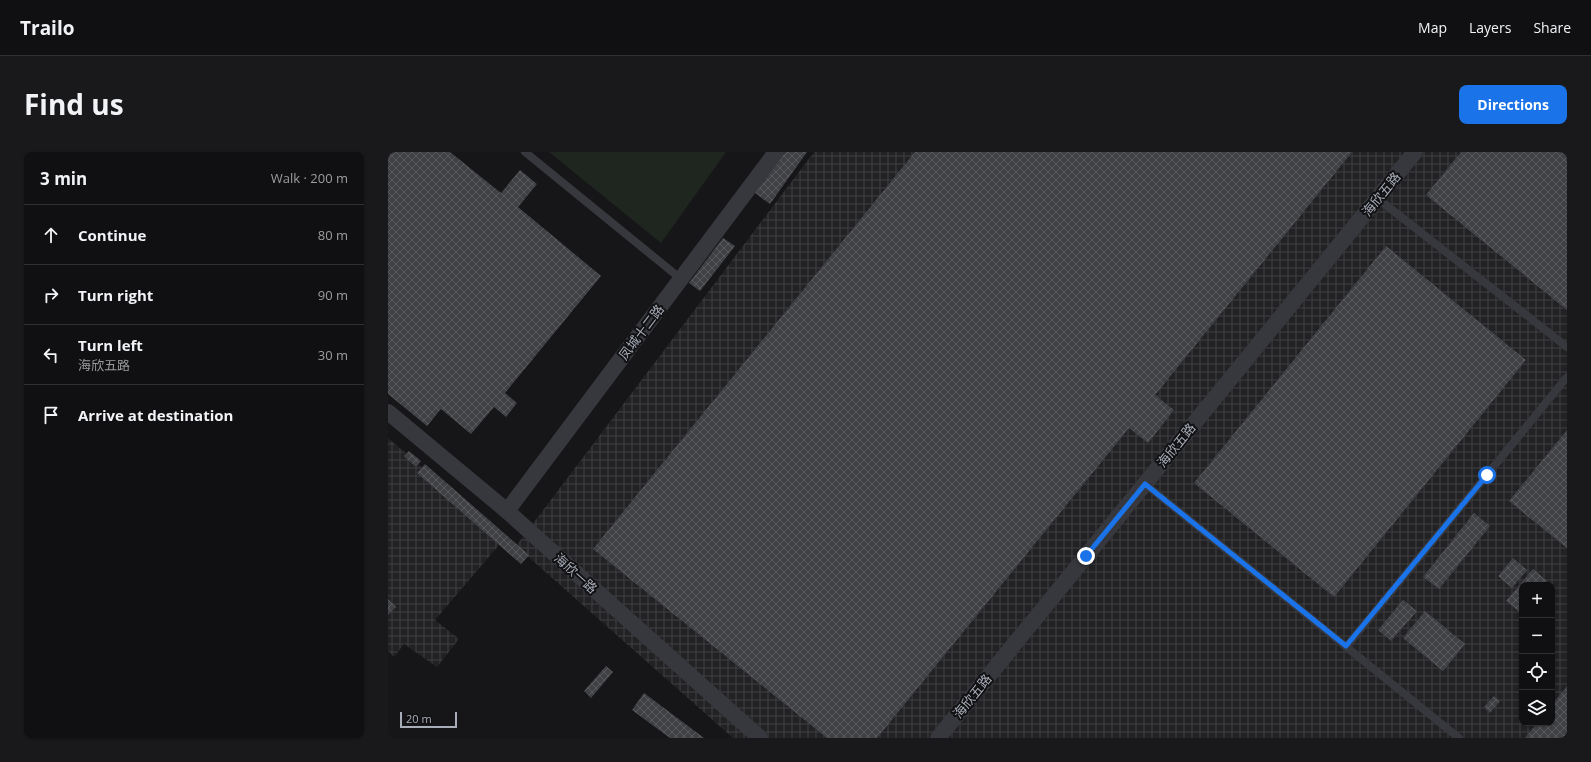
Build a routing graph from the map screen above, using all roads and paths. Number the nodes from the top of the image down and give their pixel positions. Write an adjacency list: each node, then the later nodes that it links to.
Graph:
1 (524, 152): 5 (lane)
2 (776, 152): 5 (street, 凤城十二路)
3 (1415, 152): 4 (street, 海欣五路)
4 (1377, 198): 6 (lane); 9 (street, 海欣五路)
5 (681, 279): 10 (street, 凤城十二路)
6 (1567, 347)
7 (1567, 377): 11 (lane)
8 (388, 412): 10 (street, 海欣一路)
9 (1145, 484): 11 (lane); 13 (street, 海欣五路)
10 (507, 511): 12 (street, 海欣一路)
11 (1346, 646): 14 (lane)
12 (760, 738)
13 (938, 738)
14 (1460, 738)

